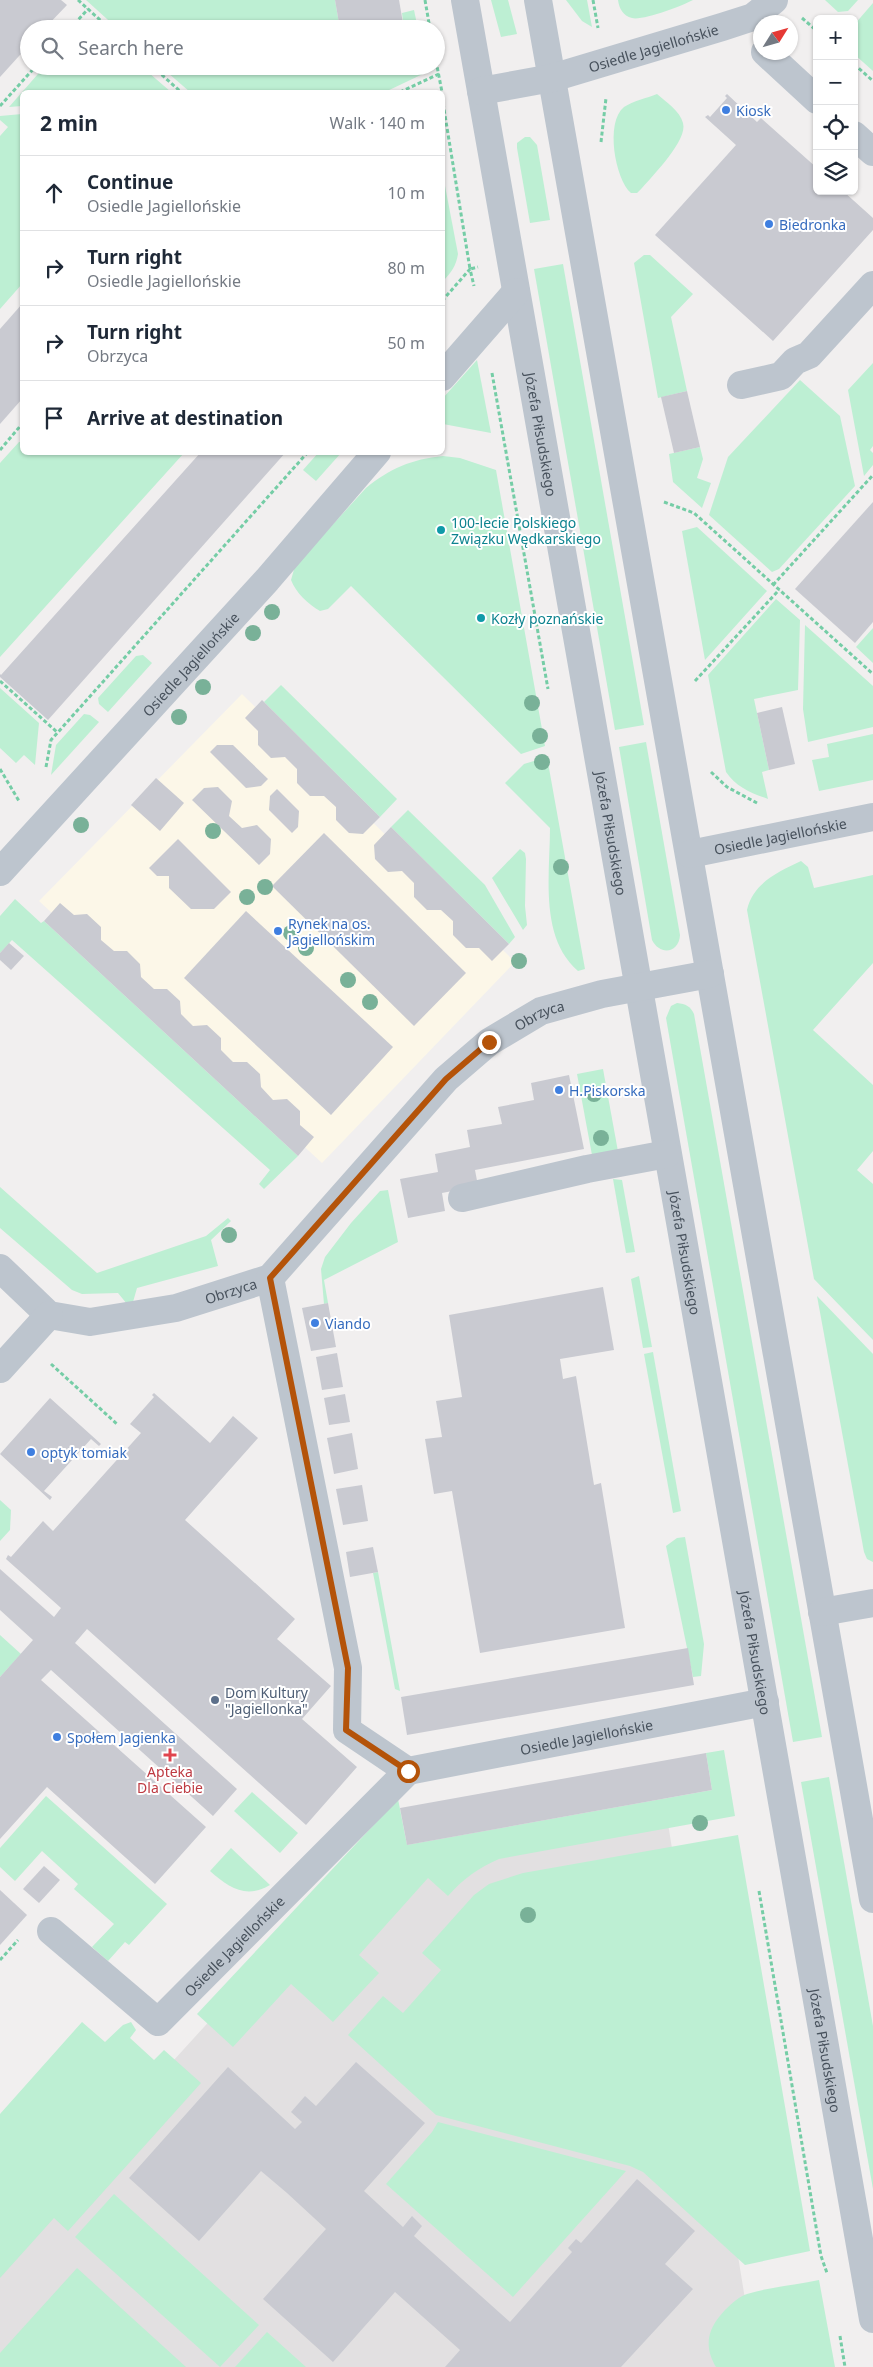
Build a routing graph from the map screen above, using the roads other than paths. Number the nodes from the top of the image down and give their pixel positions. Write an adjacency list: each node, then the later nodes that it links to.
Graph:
1 (465, 0): 6 (street, Józefa Piłsudskiego)
2 (538, 0): 5 (street)
3 (764, 9): 5 (street, Osiedle Jagiellońskie)
4 (774, 60): 7 (street)
5 (552, 78): 6 (street, Osiedle Jagiellońskie); 16 (street)
6 (481, 91): 11 (street, Józefa Piłsudskiego)
7 (813, 96)
8 (858, 139): 9 (street)
9 (873, 152)
10 (873, 284): 13 (street)
11 (516, 292): 12 (street); 19 (street, Józefa Piłsudskiego)
12 (445, 374)
13 (741, 385)
14 (374, 455): 17 (street, Osiedle Jagiellońskie)
15 (873, 817): 16 (street, Osiedle Jagiellońskie)
16 (690, 854): 18 (street)
17 (0, 872)
18 (710, 974): 19 (street); 27 (street)
19 (638, 987): 20 (street, Józefa Piłsudskiego); 23 (street, Obrzyca)
20 (667, 1154): 21 (street); 28 (street, Józefa Piłsudskiego)
21 (462, 1198)
22 (0, 1268): 24 (street)
23 (270, 1278): 24 (street, Obrzyca); 29 (street)
24 (49, 1314): 25 (street)
25 (0, 1369)
26 (873, 1603): 27 (street)
27 (822, 1612): 30 (street)
28 (765, 1702): 29 (street, Osiedle Jagiellońskie); 32 (street, Józefa Piłsudskiego)
29 (408, 1771): 31 (street, Osiedle Jagiellońskie)
30 (873, 1899)
31 (51, 1931)
32 (873, 2318)

